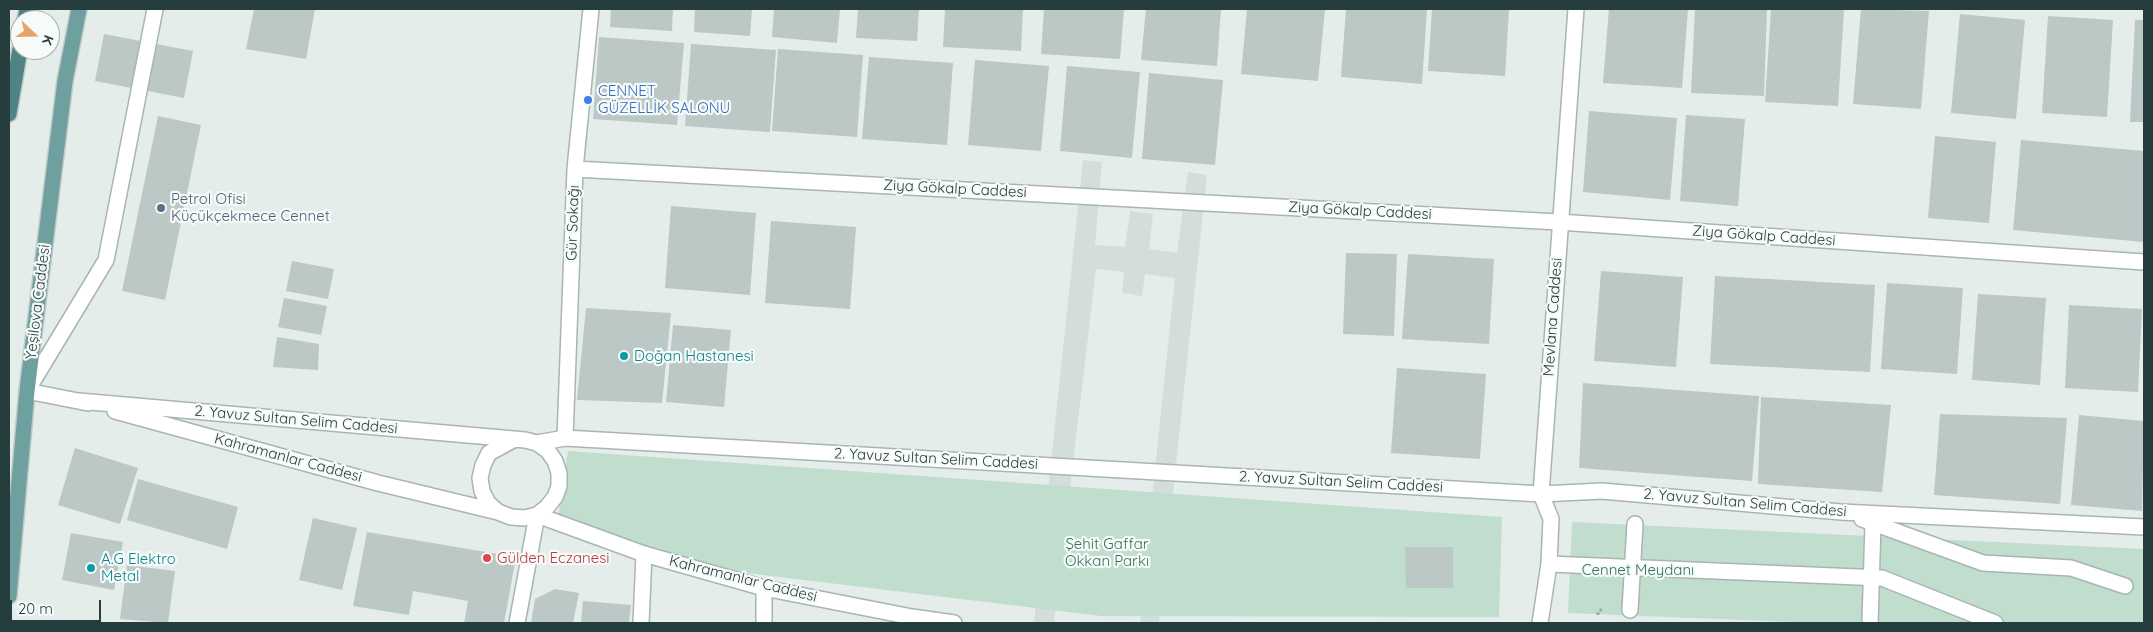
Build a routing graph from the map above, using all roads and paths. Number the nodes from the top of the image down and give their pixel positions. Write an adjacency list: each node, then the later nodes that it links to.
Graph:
1 (80, 9): 10 (main road, Yeşilova Caddesi)
2 (155, 9): 10 (street)
3 (591, 9): 7 (street, Gür Sokağı)
4 (1576, 9): 8 (street, Mevlana Caddesi)
5 (18, 60): 6 (highway)
6 (9, 114)
7 (575, 169): 8 (street, Ziya Gökalp Caddesi); 12 (street, Gür Sokağı)
8 (1559, 222): 9 (street, Ziya Gökalp Caddesi); 15 (street, Mevlana Caddesi)
9 (2144, 262)
10 (27, 391): 11 (street); 28 (main road, Yeşilova Caddesi)
11 (79, 401): 13 (street, 2. Yavuz Sultan Selim Caddesi); 16 (street, Kahramanlar Caddesi)
12 (565, 438): 14 (street, 2. Yavuz Sultan Selim Caddesi); 15 (street, 2. Yavuz Sultan Selim Caddesi)
13 (512, 440): 14 (street); 16 (street)
14 (537, 443): 18 (street)
15 (1542, 494): 17 (street, 2. Yavuz Sultan Selim Caddesi); 23 (street, Mevlana Caddesi)
16 (498, 512): 18 (street)
17 (1841, 512): 19 (street); 21 (street, 2. Yavuz Sultan Selim Caddesi)
18 (537, 515): 22 (street, Kahramanlar Caddesi); 31 (street)
19 (1873, 523): 25 (street); 26 (street)
20 (1635, 524): 24 (street)
21 (2144, 527)
22 (644, 554): 27 (street, Kahramanlar Caddesi); 32 (street)
23 (1549, 564): 24 (street); 35 (street, Mevlana Caddesi)
24 (1633, 567): 25 (street); 29 (street)
25 (1871, 577): 36 (street); 37 (street)
26 (2125, 586)
27 (764, 588): 30 (street, Kahramanlar Caddesi); 33 (street)
28 (9, 596)
29 (1630, 610)
30 (912, 620): 34 (street, Kahramanlar Caddesi)
31 (517, 623)
32 (641, 623)
33 (764, 623)
34 (954, 623)
35 (1540, 623)
36 (1870, 623)
37 (1995, 623)

